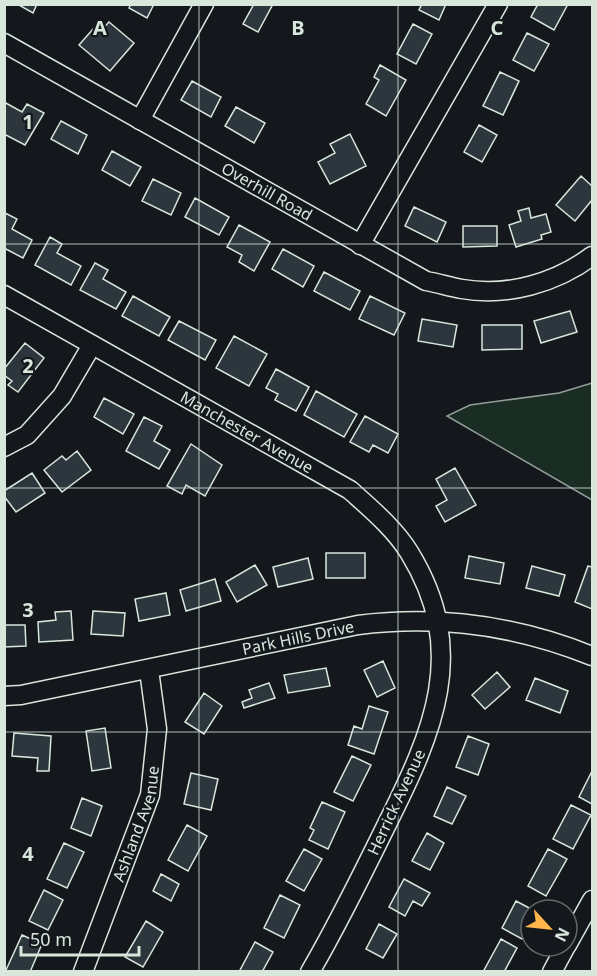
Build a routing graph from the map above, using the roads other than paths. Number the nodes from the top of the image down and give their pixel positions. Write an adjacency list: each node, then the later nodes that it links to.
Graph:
1 (204, 4): 4 (street)
2 (498, 4): 5 (street)
3 (4, 43): 4 (street, Overhill Road)
4 (140, 120): 5 (street, Overhill Road)
5 (360, 245): 6 (street, Overhill Road)
6 (592, 256)
7 (4, 295): 8 (street, Manchester Avenue)
8 (92, 345): 9 (street); 10 (street, Manchester Avenue)
9 (4, 447)
10 (438, 620): 11 (street, Park Hills Drive); 12 (street, Park Hills Drive); 18 (street, Herrick Avenue)
11 (592, 656)
12 (149, 670): 13 (street, Park Hills Drive); 17 (street, Ashland Avenue)
13 (4, 696)
14 (592, 900): 15 (street)
15 (579, 923)
16 (560, 958): 19 (street)
17 (83, 972)
18 (310, 972)
19 (552, 972)

